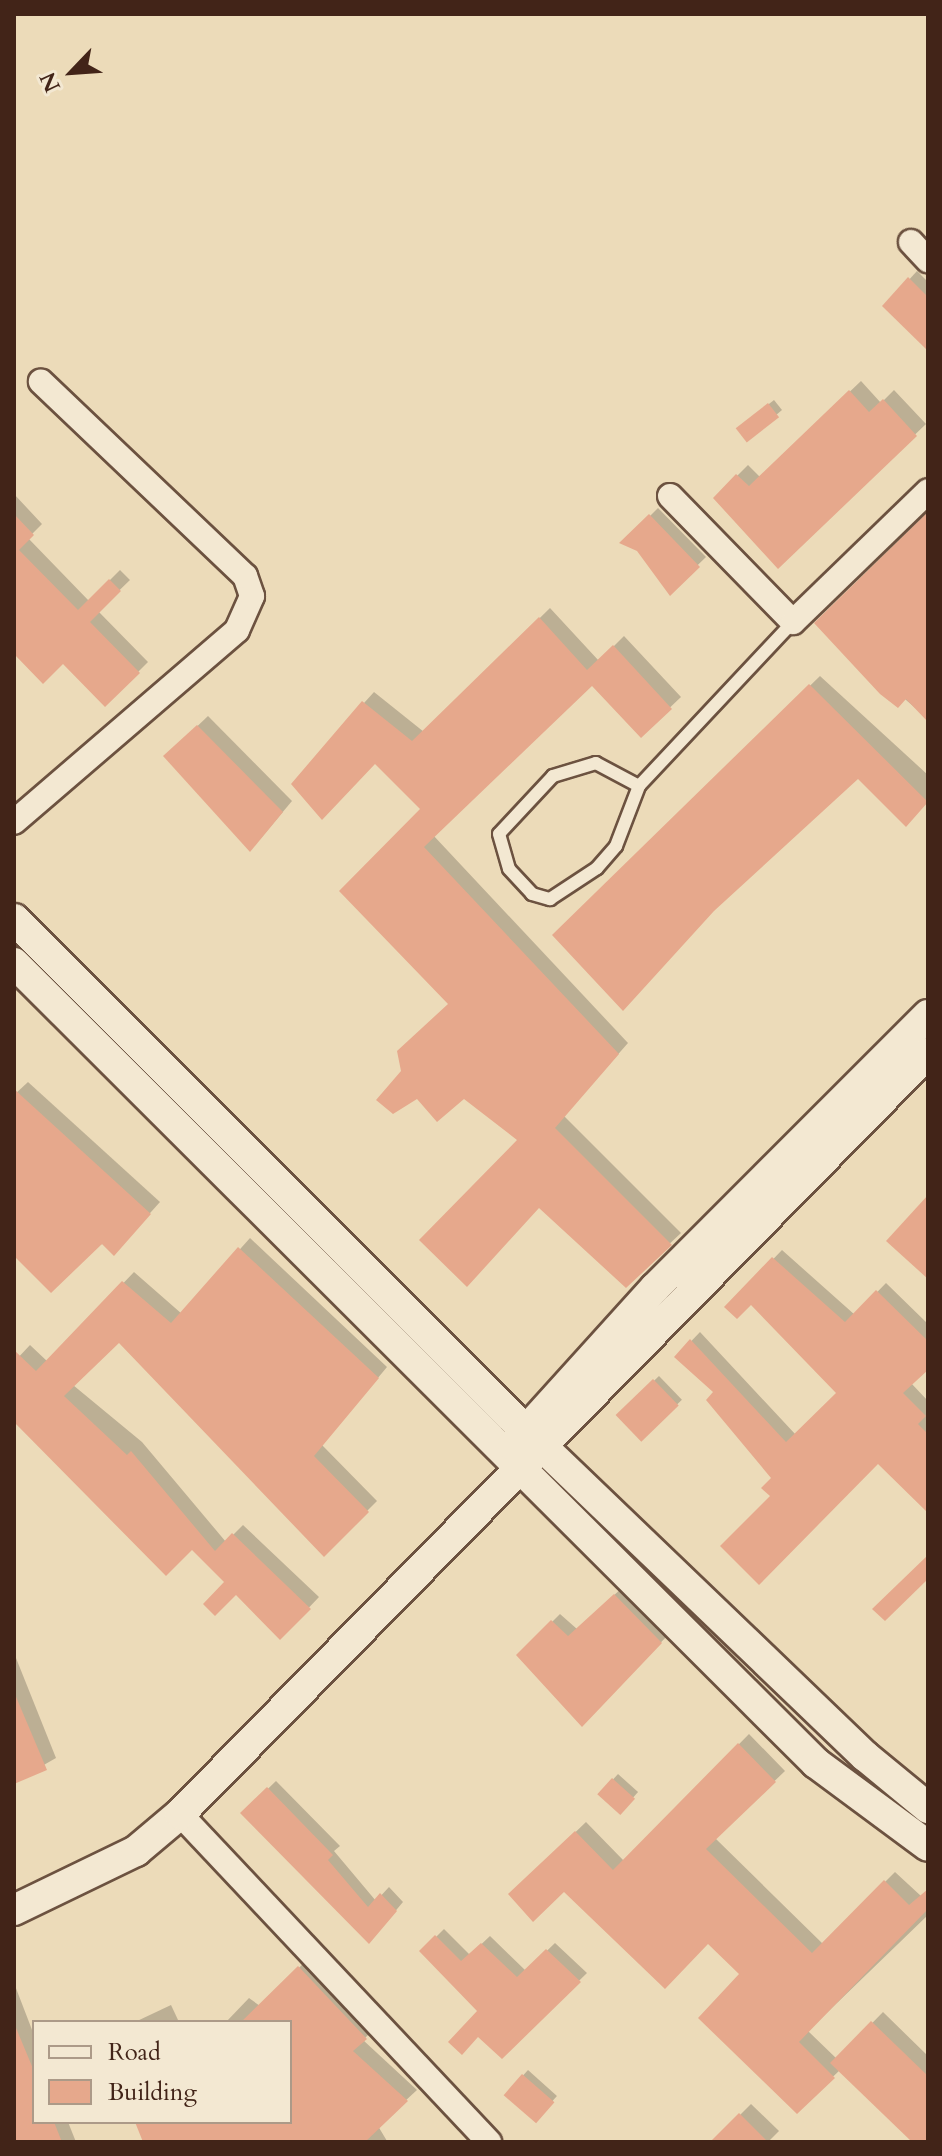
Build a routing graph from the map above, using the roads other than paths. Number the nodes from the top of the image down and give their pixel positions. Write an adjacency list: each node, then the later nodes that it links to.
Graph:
1 (41, 382): 6 (street)
2 (928, 491): 4 (street)
3 (670, 496): 4 (street)
4 (793, 622): 5 (lane)
5 (639, 786): 5 (lane)
6 (14, 822)
7 (14, 919): 10 (street)
8 (14, 963): 10 (street)
9 (924, 1035): 10 (street)
10 (526, 1450): 11 (street); 12 (street); 13 (street)
11 (928, 1808)
12 (180, 1814): 14 (street); 15 (street)
13 (928, 1846)
14 (14, 1910)
15 (489, 2142)

